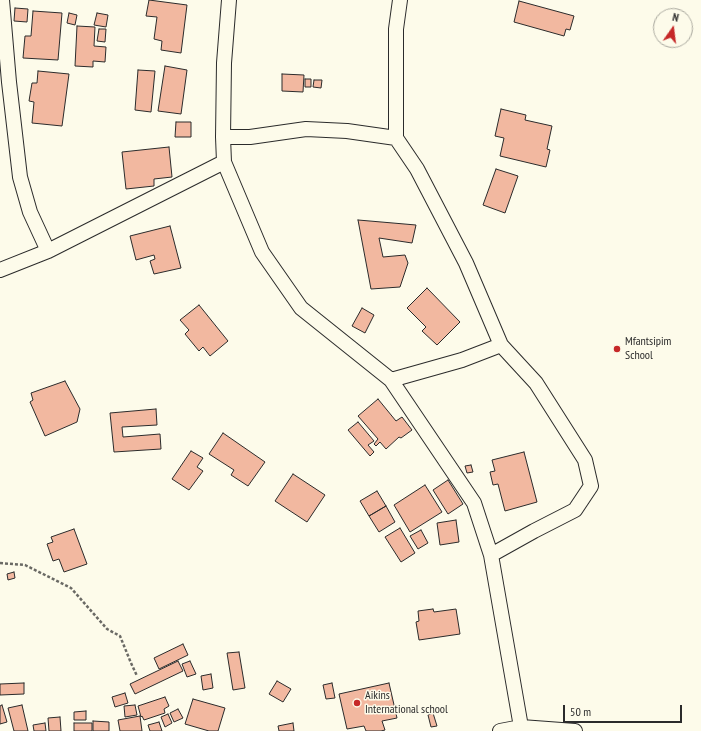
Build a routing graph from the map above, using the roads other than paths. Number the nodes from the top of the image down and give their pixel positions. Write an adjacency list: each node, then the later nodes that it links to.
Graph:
1 (2, 0): 7 (street)
2 (229, 0): 4 (street)
3 (400, 0): 5 (street)
4 (223, 137): 5 (street); 6 (street)
5 (396, 138): 9 (street)
6 (224, 162): 7 (street); 10 (street)
7 (48, 251): 8 (street)
8 (0, 270)
9 (501, 345): 10 (street); 11 (street)
10 (391, 380): 11 (street)
11 (491, 555): 12 (street)
12 (521, 727): 13 (street); 14 (street)
13 (500, 731)
14 (575, 731)

